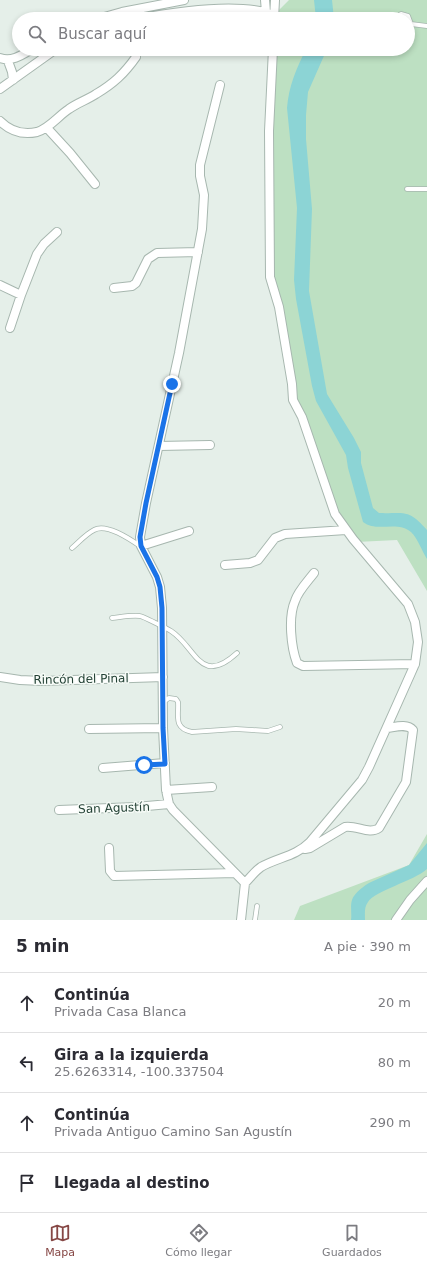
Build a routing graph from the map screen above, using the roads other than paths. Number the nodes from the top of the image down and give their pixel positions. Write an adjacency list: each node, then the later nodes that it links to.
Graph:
1 (184, 0): 4 (street)
2 (265, 0): 6 (street)
3 (275, 0): 7 (street)
4 (122, 12)
5 (181, 12): 6 (street)
6 (266, 12)
7 (274, 12)
8 (415, 26): 9 (lane)
9 (427, 26)
10 (18, 56): 15 (street)
11 (46, 56): 16 (street)
12 (273, 56): 32 (street)
13 (136, 57): 20 (street)
14 (0, 58): 15 (street)
15 (8, 61): 16 (street)
16 (13, 80): 18 (street)
17 (220, 85): 25 (street)
18 (0, 89)
19 (0, 121): 20 (street)
20 (47, 128): 21 (street)
21 (95, 184)
22 (407, 189): 23 (lane)
23 (427, 189)
24 (57, 232): 28 (street)
25 (198, 252): 27 (street); 31 (street)
26 (0, 285): 28 (street)
27 (114, 288)
28 (21, 295): 29 (street)
29 (10, 328)
30 (210, 445): 31 (street)
31 (159, 446): 34 (street)
32 (346, 530): 36 (street); 41 (street)
33 (189, 531): 34 (street)
34 (141, 546): 35 (lane); 39 (street)
35 (72, 548)
36 (225, 565)
37 (314, 573): 41 (street)
38 (112, 618): 39 (lane)
39 (162, 627): 40 (lane); 43 (street)
40 (237, 654)
41 (415, 664): 47 (street)
42 (0, 677): 43 (street, Rincón del Pinal)
43 (163, 677): 44 (street)
44 (163, 702): 45 (lane); 46 (street)
45 (280, 727)
46 (163, 728): 48 (street); 49 (street)
47 (387, 728): 56 (street); 56 (street)
48 (89, 729)
49 (165, 764): 50 (street); 52 (street)
50 (103, 768)
51 (212, 787): 52 (street)
52 (166, 790): 53 (street)
53 (169, 804): 54 (street, San Agustín); 57 (street)
54 (59, 810)
55 (109, 848): 57 (street)
56 (302, 850): 59 (street)
57 (235, 873): 59 (street)
58 (427, 881): 63 (street)
59 (245, 883): 61 (street)
60 (257, 906): 62 (lane)
61 (241, 920)
62 (255, 920)
63 (396, 920)

